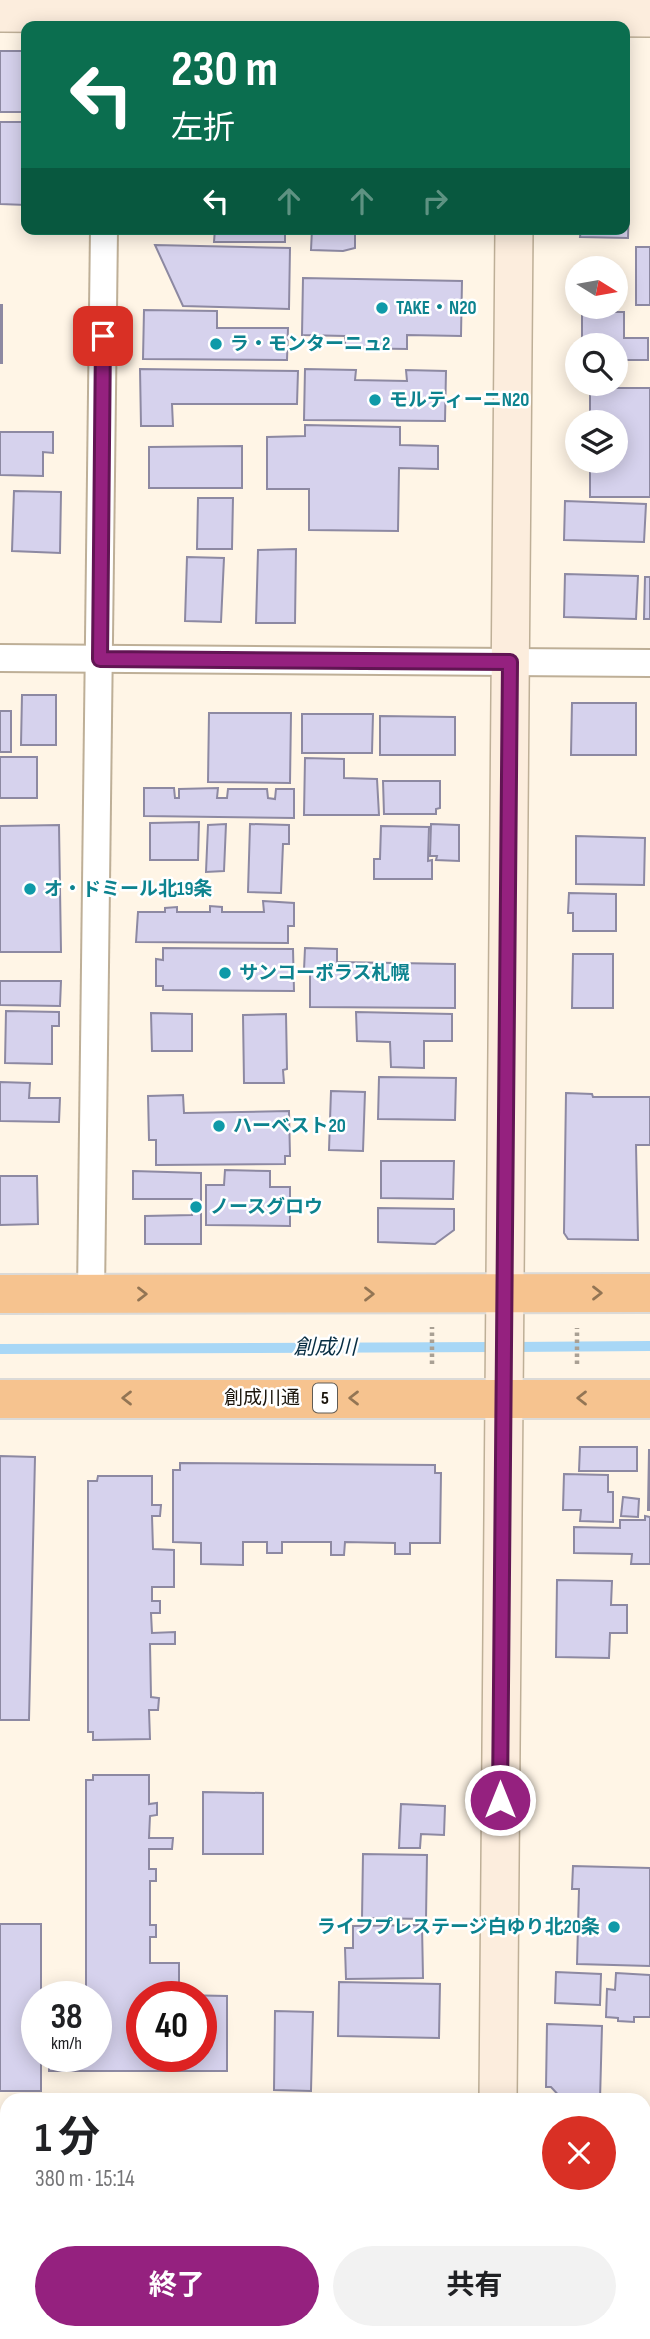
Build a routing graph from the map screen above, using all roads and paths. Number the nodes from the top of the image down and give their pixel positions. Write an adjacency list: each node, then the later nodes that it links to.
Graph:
1 (0, 13): 2 (street)
2 (106, 13): 3 (street)
3 (516, 14): 4 (street)
4 (650, 18)
5 (104, 235): 8 (street)
6 (514, 235): 9 (street)
7 (0, 658): 8 (street)
8 (100, 659): 9 (street); 13 (street)
9 (510, 662): 10 (street); 14 (street)
10 (650, 663)
11 (650, 1293): 14 (highway, one-way to 11)
12 (0, 1294): 13 (highway)
13 (91, 1294): 14 (highway, one-way to 14)
14 (505, 1307): 19 (street)
15 (432, 1323): 18 (path)
16 (577, 1323): 17 (path)
17 (577, 1370)
18 (431, 1373)
19 (505, 1387): 20 (highway, 創成川通 / 5, one-way to 20); 21 (highway, 創成川通 / 5, one-way to 19); 22 (street)
20 (0, 1399)
21 (650, 1399)
22 (498, 2093)

